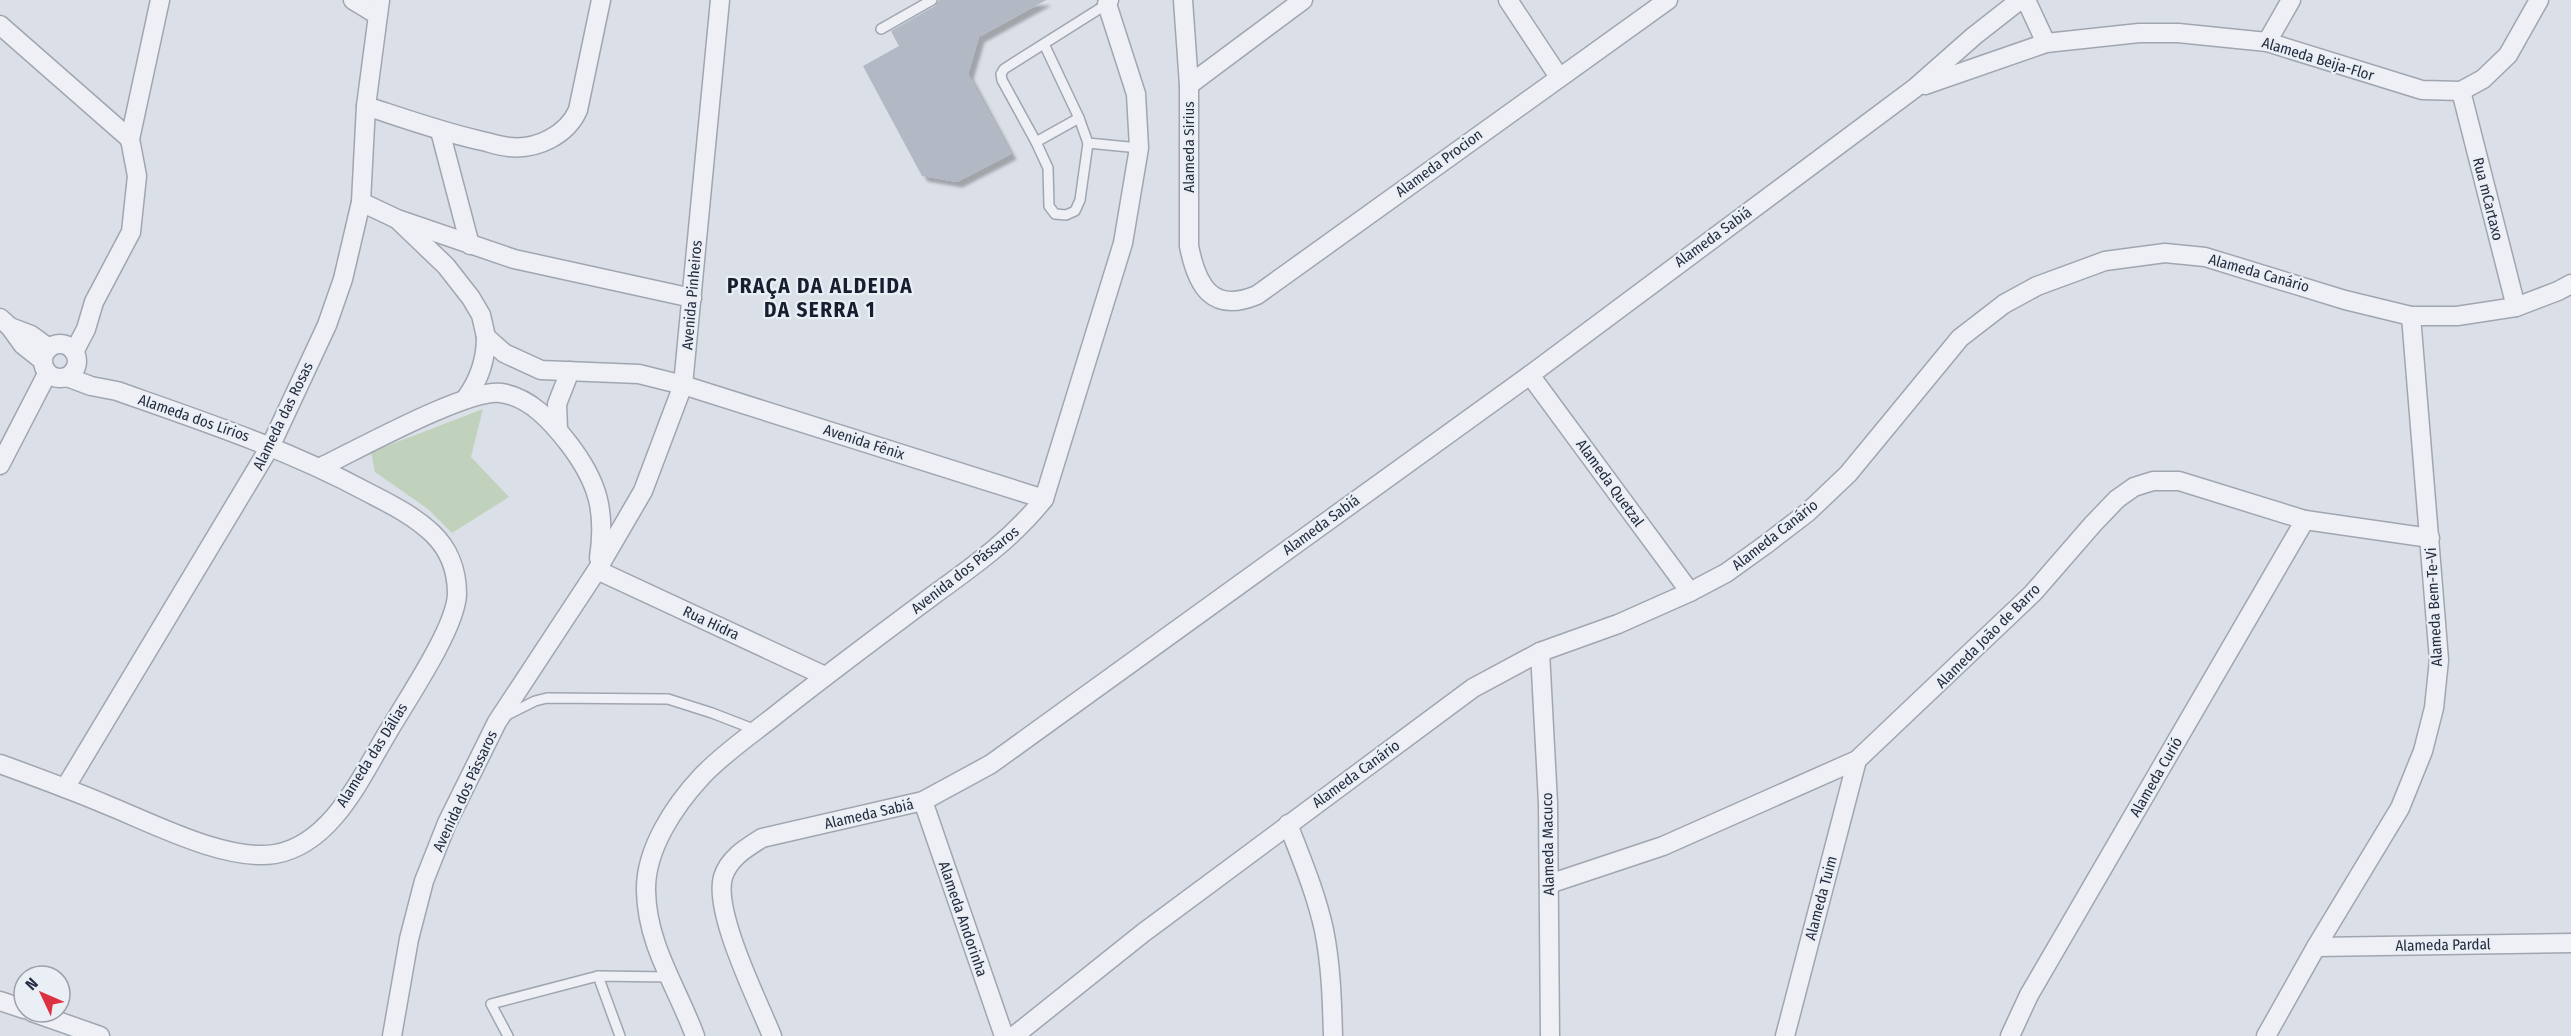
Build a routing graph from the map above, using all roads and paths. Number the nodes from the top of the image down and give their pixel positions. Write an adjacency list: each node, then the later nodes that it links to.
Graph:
1 (160, 0): 28 (street)
2 (353, 0): 15 (street)
3 (601, 0): 27 (street)
4 (720, 0): 37 (street, Avenida Pinheiros)
5 (932, 0): 17 (lane)
6 (1183, 0): 22 (street, Alameda Sirius)
7 (1303, 0): 22 (street)
8 (1508, 0): 21 (street)
9 (1668, 0): 21 (street, Alameda Procion)
10 (2020, 0): 23 (street, Alameda Sabiá)
11 (2026, 0): 19 (street)
12 (2291, 0): 18 (street)
13 (2539, 0): 24 (street)
14 (1103, 1): 20 (lane); 31 (street, Avenida dos Pássaros)
15 (378, 7): 25 (street, Alameda das Rosas)
16 (0, 25): 28 (street)
17 (881, 29)
18 (2267, 42): 19 (street, Alameda Beija-Flor); 24 (street, Alameda Beija-Flor)
19 (2046, 43): 23 (street, Alameda Beija-Flor)
20 (1044, 44): 26 (lane); 29 (lane)
21 (1559, 77): 36 (street, Alameda Procion)
22 (1189, 86): 36 (street, Alameda Sirius)
23 (1915, 88): 44 (street, Alameda Sabiá)
24 (2461, 91): 38 (street, Rua mCartaxo)
25 (366, 106): 27 (street); 32 (street, Alameda das Rosas)
26 (1079, 118): 29 (lane); 30 (lane)
27 (440, 131): 34 (street)
28 (130, 139): 42 (street)
29 (1036, 142): 30 (lane)
30 (1088, 143): 31 (lane)
31 (1139, 148): 51 (street, Avenida dos Pássaros)
32 (361, 202): 33 (street); 48 (street, Alameda das Rosas)
33 (397, 219): 34 (street); 41 (street)
34 (470, 244): 37 (street)
35 (2571, 284): 38 (street, Alameda Canário)
36 (1206, 291)
37 (692, 298): 45 (street, Avenida Pinheiros)
38 (2516, 307): 39 (street, Alameda Canário)
39 (2411, 316): 53 (street, Alameda Bem-Te-Vi); 55 (street, Alameda Canário)
40 (5, 323): 42 (street, Alameda dos Lírios)
41 (486, 337): 43 (street, Avenida Fênix); 46 (street)
42 (60, 362): 48 (street, Alameda dos Lírios); 49 (street)
43 (570, 371): 45 (street, Avenida Fênix); 47 (street)
44 (1530, 375): 55 (street, Alameda Quetzal); 63 (street, Alameda Sabiá)
45 (683, 385): 51 (street, Avenida Fênix); 54 (street, Avenida Pinheiros)
46 (466, 398): 47 (street); 50 (street)
47 (558, 429): 54 (street)
48 (271, 446): 50 (street, Alameda das Dálias); 62 (street, Alameda das Rosas)
49 (0, 465)
50 (321, 467): 62 (street, Alameda das Dálias)
51 (1044, 499): 57 (street, Avenida dos Pássaros)
52 (2305, 520): 53 (street, Alameda João de Barro); 60 (street, Alameda João de Barro); 83 (street, Alameda Curió)
53 (2430, 538): 68 (street, Alameda Bem-Te-Vi)
54 (597, 570): 57 (street, Rua Hidra); 58 (street, Avenida dos Pássaros)
55 (1690, 592): 56 (street, Alameda Canário)
56 (1540, 652): 64 (street, Alameda Canário); 65 (street, Alameda Macuco)
57 (825, 676): 59 (street, Avenida dos Pássaros)
58 (497, 722): 59 (lane); 73 (street, Avenida dos Pássaros)
59 (756, 730): 70 (street, Avenida dos Pássaros)
60 (1857, 760): 65 (street, Alameda João de Barro); 82 (street, Alameda Tuim)
61 (0, 764): 62 (street, Alameda das Dálias)
62 (65, 788)
63 (923, 801): 77 (street, Alameda Sabiá); 78 (street, Alameda Andorinha)
64 (1288, 824): 79 (street, Alameda Canário); 80 (street)
65 (1549, 884): 81 (street, Alameda Macuco)
66 (2571, 928): 67 (street)
67 (2565, 943): 68 (street, Alameda Pardal)
68 (2316, 947): 84 (street, Alameda Bem-Te-Vi)
69 (598, 976): 70 (lane); 74 (lane); 75 (lane)
70 (668, 977): 76 (street, Avenida dos Pássaros)
71 (65, 1024): 72 (street)
72 (92, 1034)
73 (392, 1036)
74 (508, 1036)
75 (620, 1036)
76 (695, 1036)
77 (772, 1036)
78 (1004, 1036)
79 (1014, 1036)
80 (1333, 1036)
81 (1550, 1036)
82 (1785, 1036)
83 (2010, 1036)
84 (2266, 1036)

